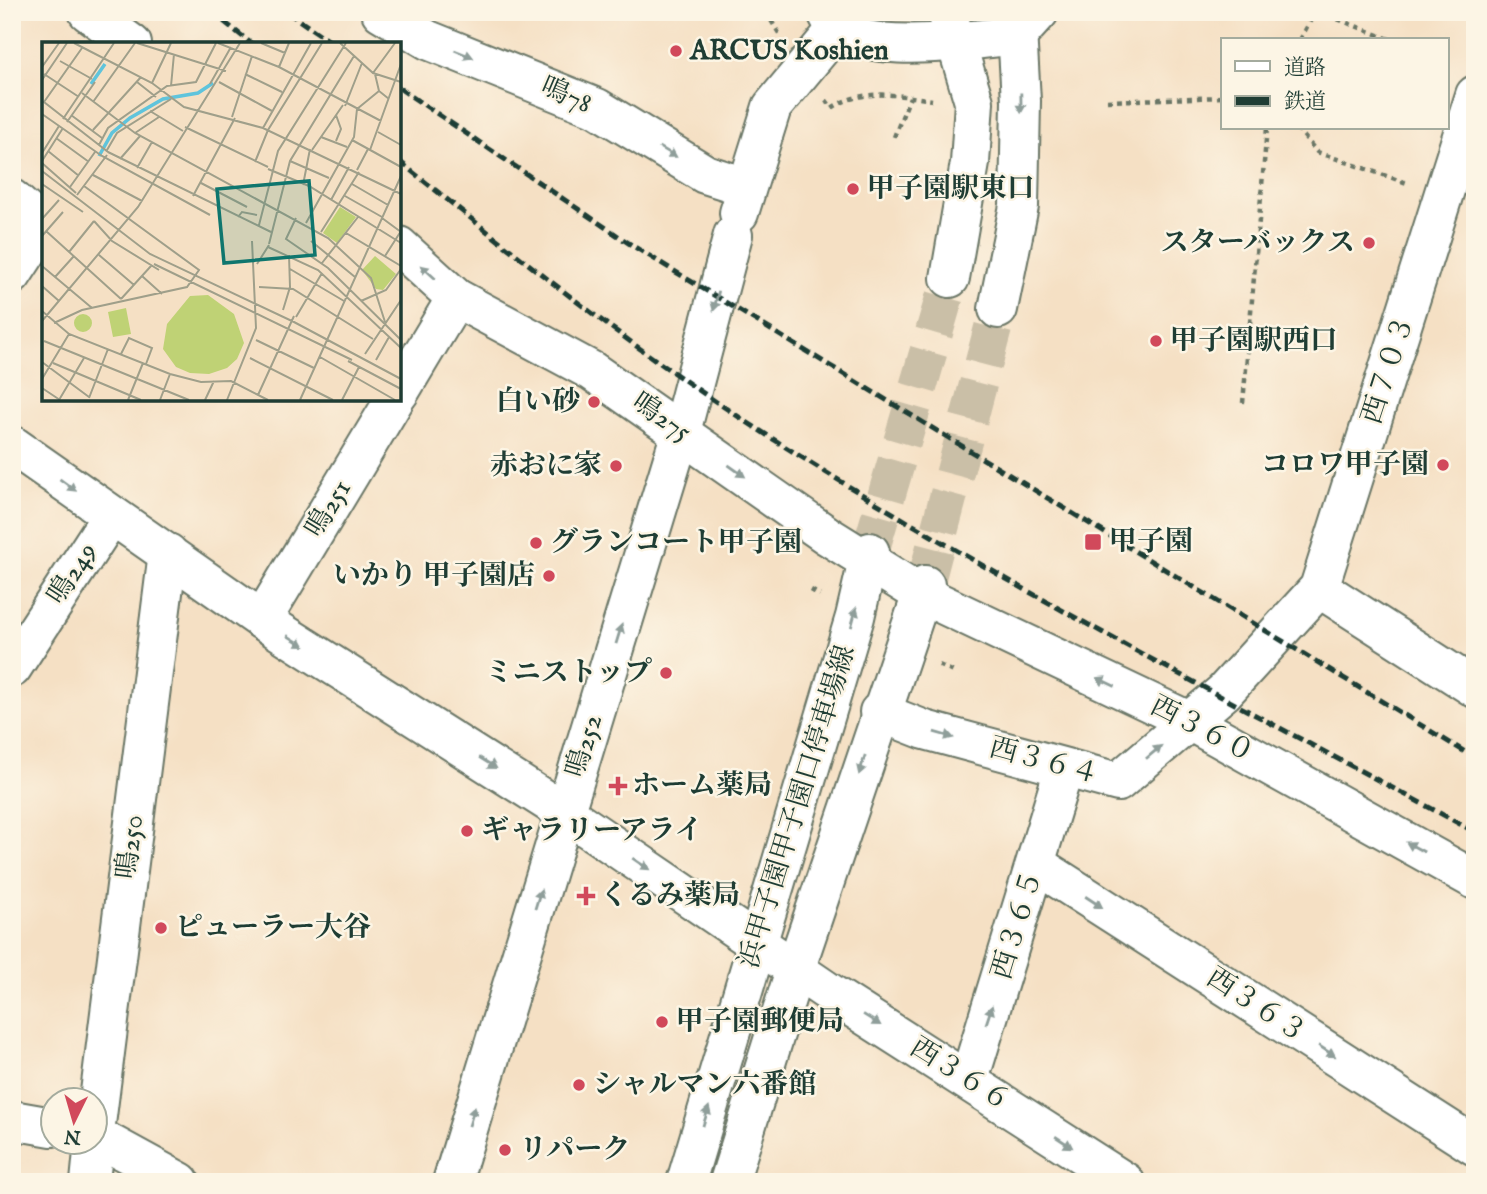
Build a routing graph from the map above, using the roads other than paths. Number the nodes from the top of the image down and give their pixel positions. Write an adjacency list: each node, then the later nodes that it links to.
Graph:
1 (88, 12): 7 (street)
2 (382, 12): 5 (street, 鳴78)
3 (838, 17): 6 (street); 10 (street, 鳴252)
4 (1024, 20): 6 (street); 17 (street, one-way to 17)
5 (428, 26): 10 (street, 鳴78, one-way to 10)
6 (951, 27): 15 (street)
7 (129, 42)
8 (1475, 95): 25 (street, 西７０３)
9 (12, 199): 11 (street)
10 (739, 212): 20 (street, 鳴252, one-way to 20)
11 (42, 224)
12 (42, 229): 14 (street)
13 (401, 248): 16 (street, 鳴275, one-way to 13)
14 (12, 275)
15 (950, 278)
16 (456, 298): 18 (street); 20 (street, 鳴275)
17 (998, 309)
18 (401, 390)
19 (394, 401): 27 (street, 鳴251)
20 (681, 432): 24 (street, 鳴275, one-way to 24); 33 (street, 鳴252, one-way to 20)
21 (12, 445): 22 (street, 西３６６, one-way to 22)
22 (111, 516): 23 (street, 西３６６); 28 (street, 鳴249)
23 (168, 553): 27 (street, 西３６６); 39 (street, 鳴250)
24 (869, 557): 26 (street, 鳴275); 36 (street, 浜甲子園甲子園口停車場線, one-way to 24)
25 (1319, 588): 29 (street); 31 (street, 西７０３)
26 (923, 590): 30 (street, 浜甲子園甲子園口停車場線); 31 (street, 西３６０, one-way to 26)
27 (262, 620): 33 (street, 西３６６, one-way to 33)
28 (12, 668)
29 (1475, 688)
30 (879, 712): 32 (street, 西３６４, one-way to 32); 37 (street, 浜甲子園甲子園口停車場線, one-way to 37)
31 (1191, 722): 32 (street, 西３６４, one-way to 31); 35 (street, 西３６０, one-way to 31)
32 (1064, 769): 34 (street, 西３６５)
33 (564, 812): 36 (street, 西３６６, one-way to 36); 47 (street, 鳴252, one-way to 33)
34 (1037, 866): 38 (street, 西３６５, one-way to 34); 43 (street, 西３６３, one-way to 43)
35 (1475, 880)
36 (757, 943): 37 (street, 西３６６); 48 (street, 浜甲子園甲子園口停車場線, one-way to 36)
37 (795, 970): 38 (street, 西３６６, one-way to 38); 49 (street, 浜甲子園甲子園口停車場線)
38 (969, 1080): 50 (street, 西３６６, one-way to 50)
39 (101, 1086)
40 (12, 1120): 41 (street)
41 (38, 1125)
42 (108, 1142): 46 (street)
43 (1475, 1146)
44 (93, 1156): 45 (street, 鳴250)
45 (90, 1182)
46 (180, 1182)
47 (452, 1182)
48 (686, 1182)
49 (729, 1182)
50 (1125, 1182)

